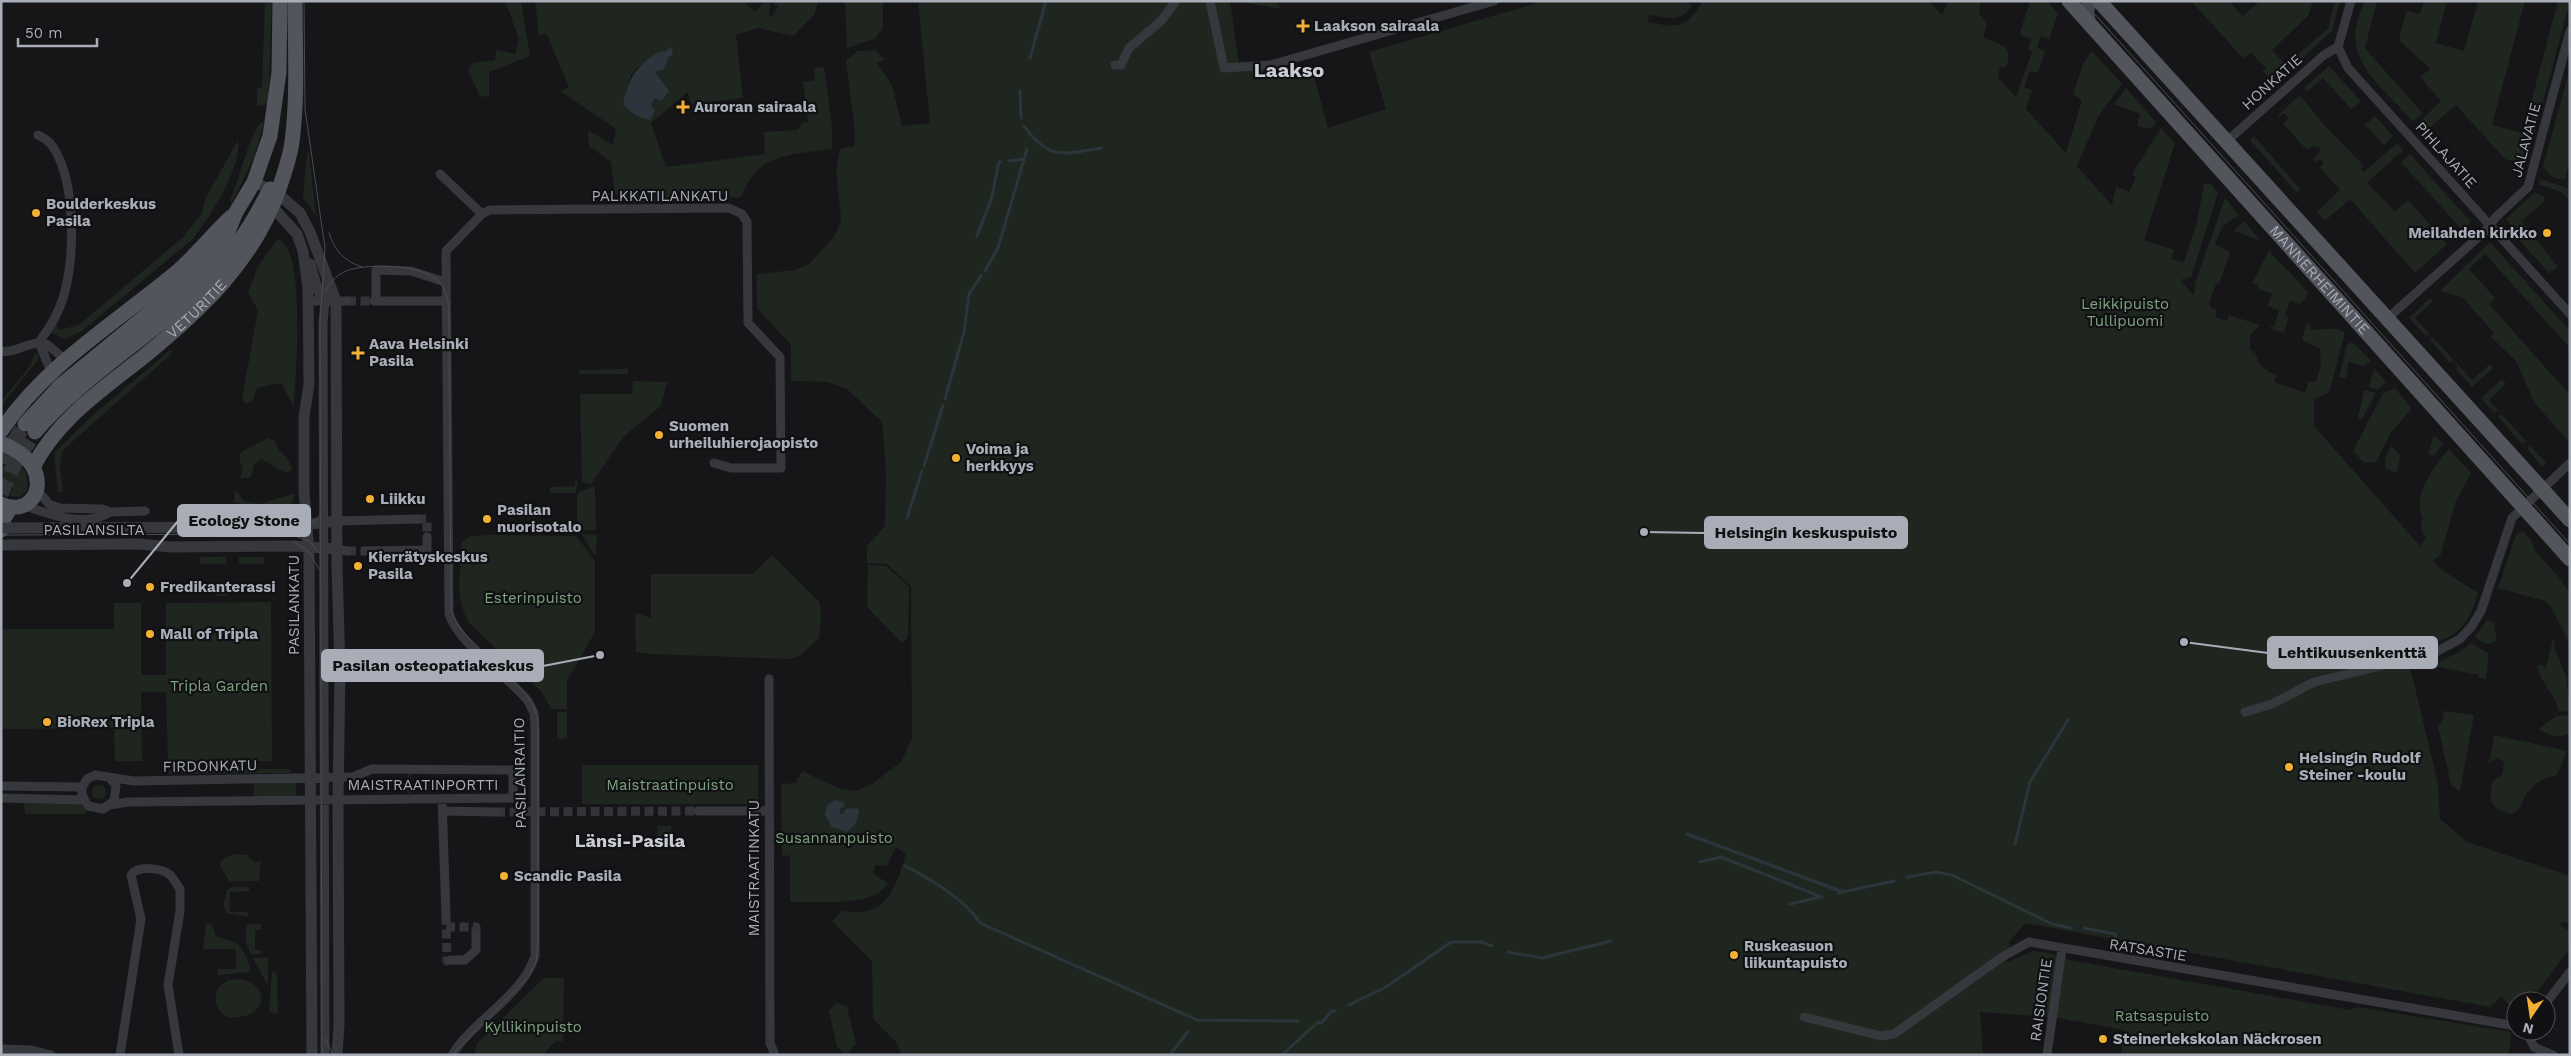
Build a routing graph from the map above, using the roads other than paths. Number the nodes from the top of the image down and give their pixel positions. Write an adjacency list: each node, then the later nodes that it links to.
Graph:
1 (280, 1): 17 (main road, VETURITIE)
2 (295, 1): 18 (main road, VETURITIE)
3 (1176, 1): 13 (street)
4 (1210, 1): 5 (street)
5 (1494, 1)
6 (2069, 1): 10 (main road, MANNERHEIMINTIE)
7 (2090, 1): 10 (main road)
8 (2351, 1): 12 (street)
9 (2104, 4): 15 (main road, MANNERHEIMINTIE)
10 (2089, 24): 41 (main road, MANNERHEIMINTIE)
11 (2570, 31): 21 (street, JALAVATIE)
12 (2338, 47): 15 (street, HONKATIE); 21 (street, PIHLAJATIE)
13 (1115, 65)
14 (38, 135): 29 (street)
15 (2227, 141): 28 (main road, MANNERHEIMINTIE)
16 (440, 174): 20 (street)
17 (254, 182): 18 (street, PASILANKATU); 19 (main road, VETURITIE)
18 (271, 197): 19 (main road, VETURITIE); 22 (street, PASILANKATU); 25 (street, PASILANKATU); 37 (main road, VETURITIE)
19 (236, 212): 31 (main road, VETURITIE)
20 (482, 214): 23 (street); 35 (street, PALKKATILANKATU)
21 (2490, 224): 27 (street, PIHLAJATIE); 28 (street, JALAVATIE)
22 (303, 251): 24 (street, PASILANKATU); 25 (street)
23 (445, 282): 26 (street, PASILANRAITIO); 26 (street)
24 (309, 300): 25 (street); 48 (street, PASILANKATU)
25 (336, 301): 46 (street, PASILANKATU); 47 (street, PASILANKATU)
26 (446, 301): 92 (street, PASILANRAITIO)
27 (2570, 314)
28 (2388, 318): 38 (main road, MANNERHEIMINTIE)
29 (39, 342): 30 (street); 31 (street); 32 (street)
30 (1, 351)
31 (67, 359): 32 (main road, VETURITIE)
32 (51, 372): 33 (main road, VETURITIE)
33 (1, 431)
34 (1, 443): 37 (main road)
35 (714, 463)
36 (2570, 463): 38 (street)
37 (33, 467): 39 (main road)
38 (2542, 488): 41 (street); 45 (main road, MANNERHEIMINTIE)
39 (36, 489): 40 (main road); 42 (street)
40 (12, 505): 42 (street); 49 (main road)
41 (2522, 507): 56 (main road, MANNERHEIMINTIE); 58 (street)
42 (110, 512): 43 (street)
43 (145, 512)
44 (417, 519): 46 (street)
45 (2570, 520)
46 (337, 521): 47 (street, PASILANSILTA); 54 (street, PASILANKATU)
47 (324, 522): 48 (street, PASILANSILTA); 53 (street, PASILANKATU)
48 (308, 525): 49 (street, PASILANSILTA, bridge); 52 (street, PASILANKATU)
49 (1, 529)
50 (427, 537): 55 (street)
51 (1, 545): 52 (street, PASILANSILTA)
52 (309, 548): 53 (street, PASILANSILTA); 61 (street, PASILANKATU)
53 (324, 548): 54 (street, PASILANSILTA); 62 (street, PASILANKATU)
54 (342, 550): 59 (street, PASILANKATU)
55 (365, 551)
56 (2570, 559)
57 (769, 679): 74 (street, MAISTRAATINKATU)
58 (2245, 712)
59 (339, 777): 62 (street, MAISTRAATINPORTTI); 66 (street, MAISTRAATINPORTTI); 67 (street, PASILANKATU)
60 (110, 778): 61 (street, FIRDONKATU); 64 (street, FIRDONKATU); 71 (street)
61 (310, 778): 62 (street, MAISTRAATINPORTTI); 69 (street, PASILANKATU)
62 (324, 778): 70 (street, PASILANKATU)
63 (1, 786): 64 (street, FIRDONKATU)
64 (82, 787): 68 (street)
65 (1, 798): 68 (street)
66 (442, 798): 67 (street, MAISTRAATINPORTTI); 72 (street)
67 (338, 799): 70 (street, MAISTRAATINPORTTI); 91 (street, PASILANKATU)
68 (83, 800): 71 (street)
69 (310, 800): 70 (street, MAISTRAATINPORTTI); 71 (street); 89 (street, PASILANKATU)
70 (325, 800): 90 (street, PASILANKATU)
71 (110, 805)
72 (444, 811): 75 (street); 76 (street)
73 (698, 811): 74 (street)
74 (768, 811): 93 (street, MAISTRAATINKATU)
75 (496, 812)
76 (446, 916)
77 (476, 934): 79 (street)
78 (2062, 949): 82 (street, RATSASTIE); 83 (street, RATSASTIE); 94 (street, RAISIONTIE)
79 (451, 960)
80 (2570, 972): 81 (street)
81 (2555, 991)
82 (1804, 1017)
83 (2506, 1024)
84 (2531, 1041): 95 (street)
85 (1, 1049): 86 (street)
86 (52, 1055)
87 (120, 1055): 88 (street)
88 (179, 1055)
89 (312, 1055)
90 (325, 1055)
91 (337, 1055)
92 (452, 1055)
93 (775, 1055)
94 (2046, 1055)
95 (2553, 1055)

